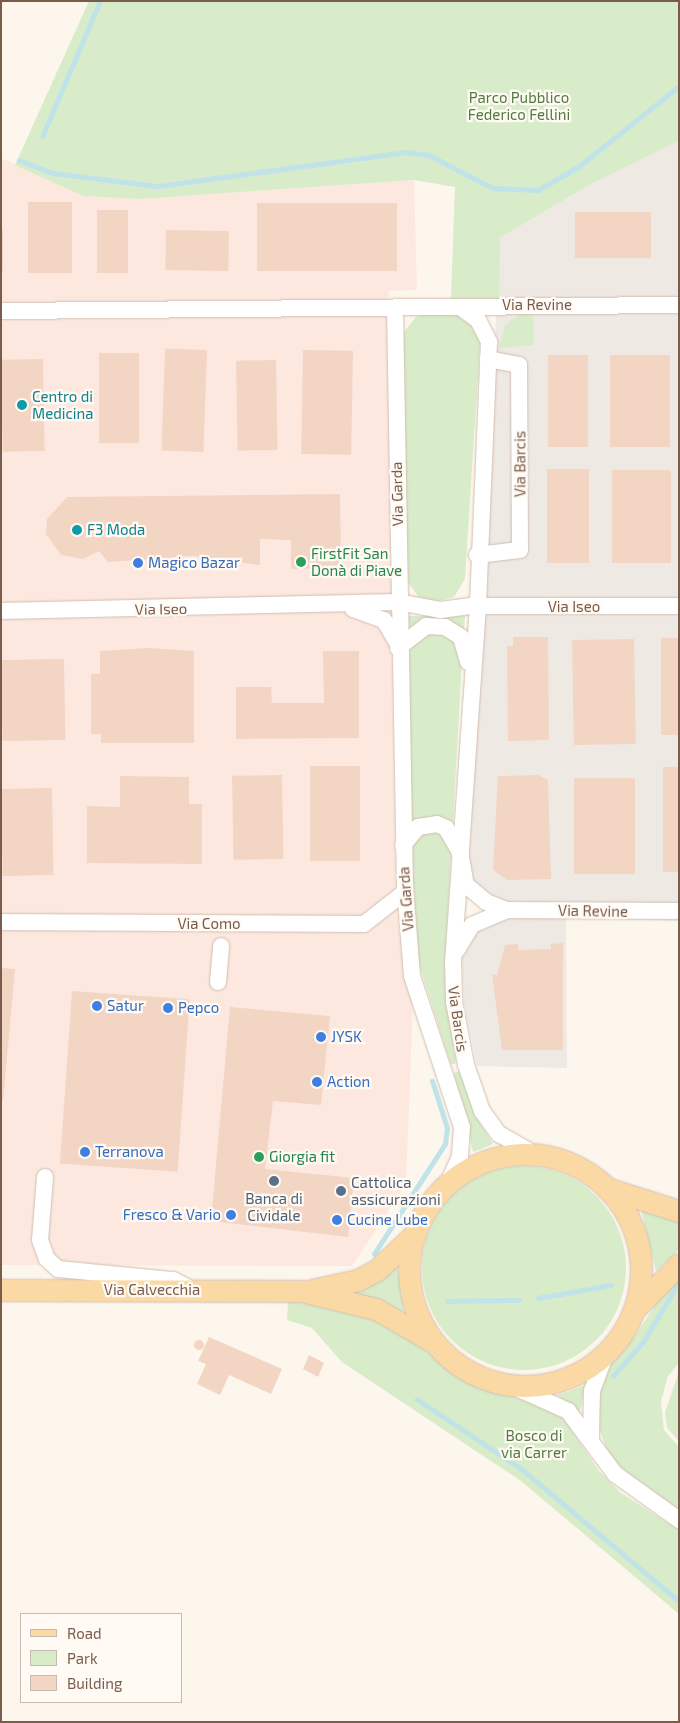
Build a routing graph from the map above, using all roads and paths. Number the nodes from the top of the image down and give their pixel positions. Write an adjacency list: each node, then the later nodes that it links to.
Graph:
1 (679, 306): 2 (street, Via Revine)
2 (460, 307): 3 (street, Via Revine); 5 (street, Via Barcis)
3 (395, 308): 4 (street); 7 (street, Via Garda)
4 (1, 311)
5 (488, 359): 6 (street, Via Barcis); 6 (street, Via Barcis)
6 (477, 563): 10 (street, Via Barcis); 12 (street)
7 (398, 578): 8 (street, Via Garda); 12 (street)
8 (398, 602): 9 (street, Via Iseo); 12 (street, Via Iseo); 14 (street, Via Garda)
9 (320, 605): 13 (street, Via Iseo); 14 (street, Via Iseo)
10 (478, 606): 11 (street, Via Iseo); 12 (street, Via Iseo); 15 (street, Via Barcis)
11 (679, 606)
12 (437, 610)
13 (1, 611)
14 (398, 648): 15 (street, Via Barcis); 16 (street, Via Garda)
15 (470, 672): 17 (street, Via Barcis)
16 (403, 845): 17 (street); 18 (street, Via Garda)
17 (460, 852): 19 (street, Via Revine); 23 (street, Via Barcis)
18 (405, 892): 21 (street, Via Como); 27 (street, Via Garda)
19 (507, 910): 20 (street, Via Revine); 23 (street, Via Revine)
20 (679, 911)
21 (1, 922)
22 (221, 946): 24 (street, Via Como)
23 (453, 980): 25 (street, Via Barcis)
24 (218, 982)
25 (536, 1155): 27 (main road); 28 (main road)
26 (45, 1177): 33 (street)
27 (448, 1183): 30 (main road)
28 (606, 1188): 29 (main road); 35 (main road)
29 (679, 1211)
30 (414, 1236): 34 (main road, Via Calvecchia); 36 (main road)
31 (679, 1264): 35 (main road)
32 (1, 1290): 33 (main road, Via Calvecchia)
33 (194, 1290): 34 (main road, Via Calvecchia)
34 (302, 1291): 36 (main road, Via Calvecchia)
35 (633, 1312): 37 (main road)
36 (435, 1343): 38 (main road, Via Calvecchia)
37 (606, 1353): 38 (main road); 39 (street)
38 (510, 1385): 39 (street)
39 (591, 1437): 40 (street)
40 (679, 1520)

